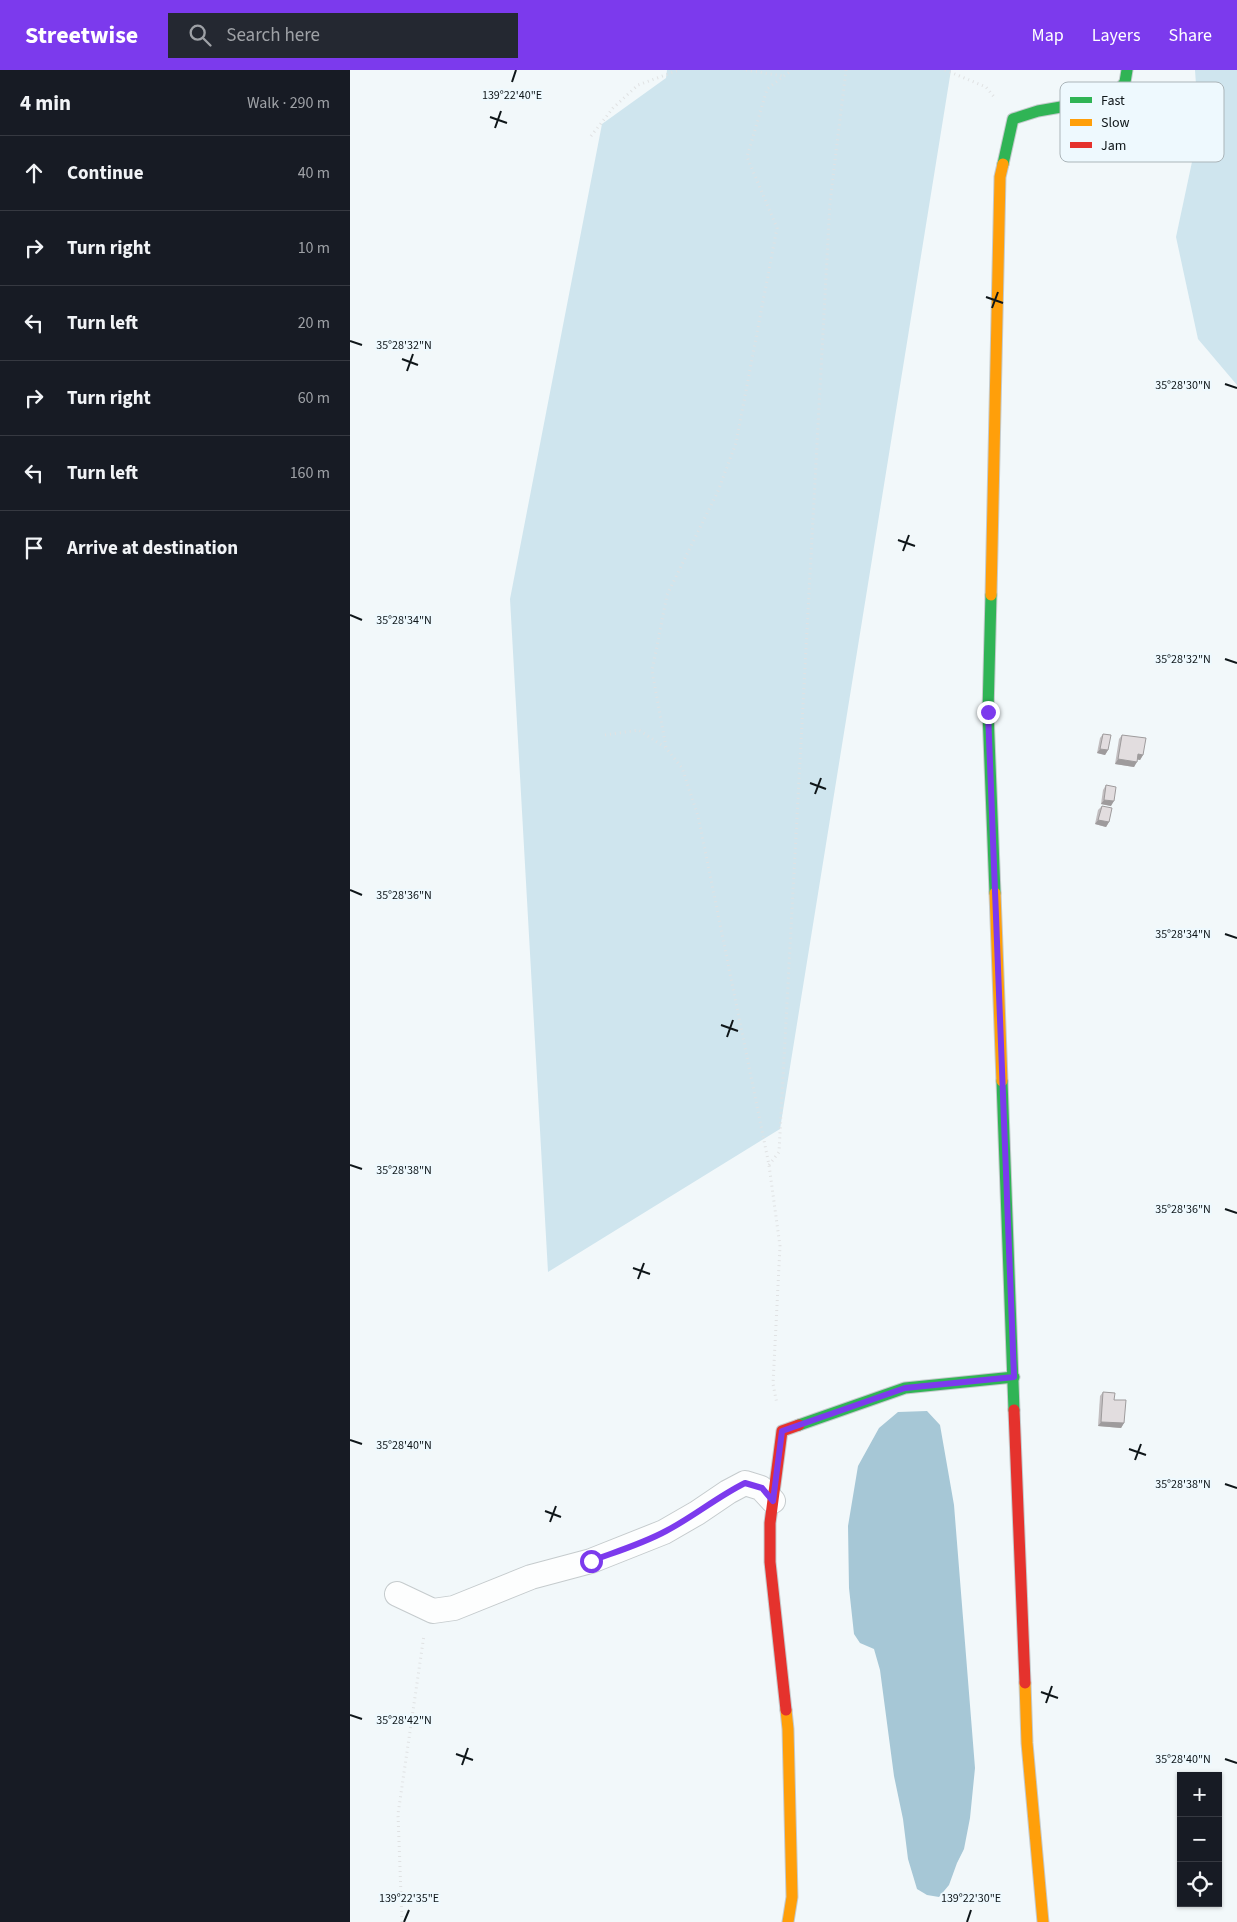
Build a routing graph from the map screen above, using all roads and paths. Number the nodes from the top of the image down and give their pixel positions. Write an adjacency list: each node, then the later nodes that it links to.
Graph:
1 (679, 70): 9 (path)
2 (746, 70): 6 (path)
3 (792, 70): 6 (path)
4 (846, 70): 12 (path)
5 (945, 70): 8 (path)
6 (783, 76): 11 (path)
7 (1060, 107): 8 (street)
8 (1013, 119): 13 (street)
9 (591, 136)
10 (605, 735): 11 (path)
11 (666, 748): 12 (path)
12 (769, 1165): 14 (path)
13 (1014, 1377): 14 (street); 20 (street)
14 (782, 1431): 15 (street)
15 (773, 1501): 17 (street); 19 (street)
16 (397, 1594): 17 (street)
17 (433, 1611): 18 (path)
18 (402, 1922)
19 (788, 1922)
20 (1043, 1922)

